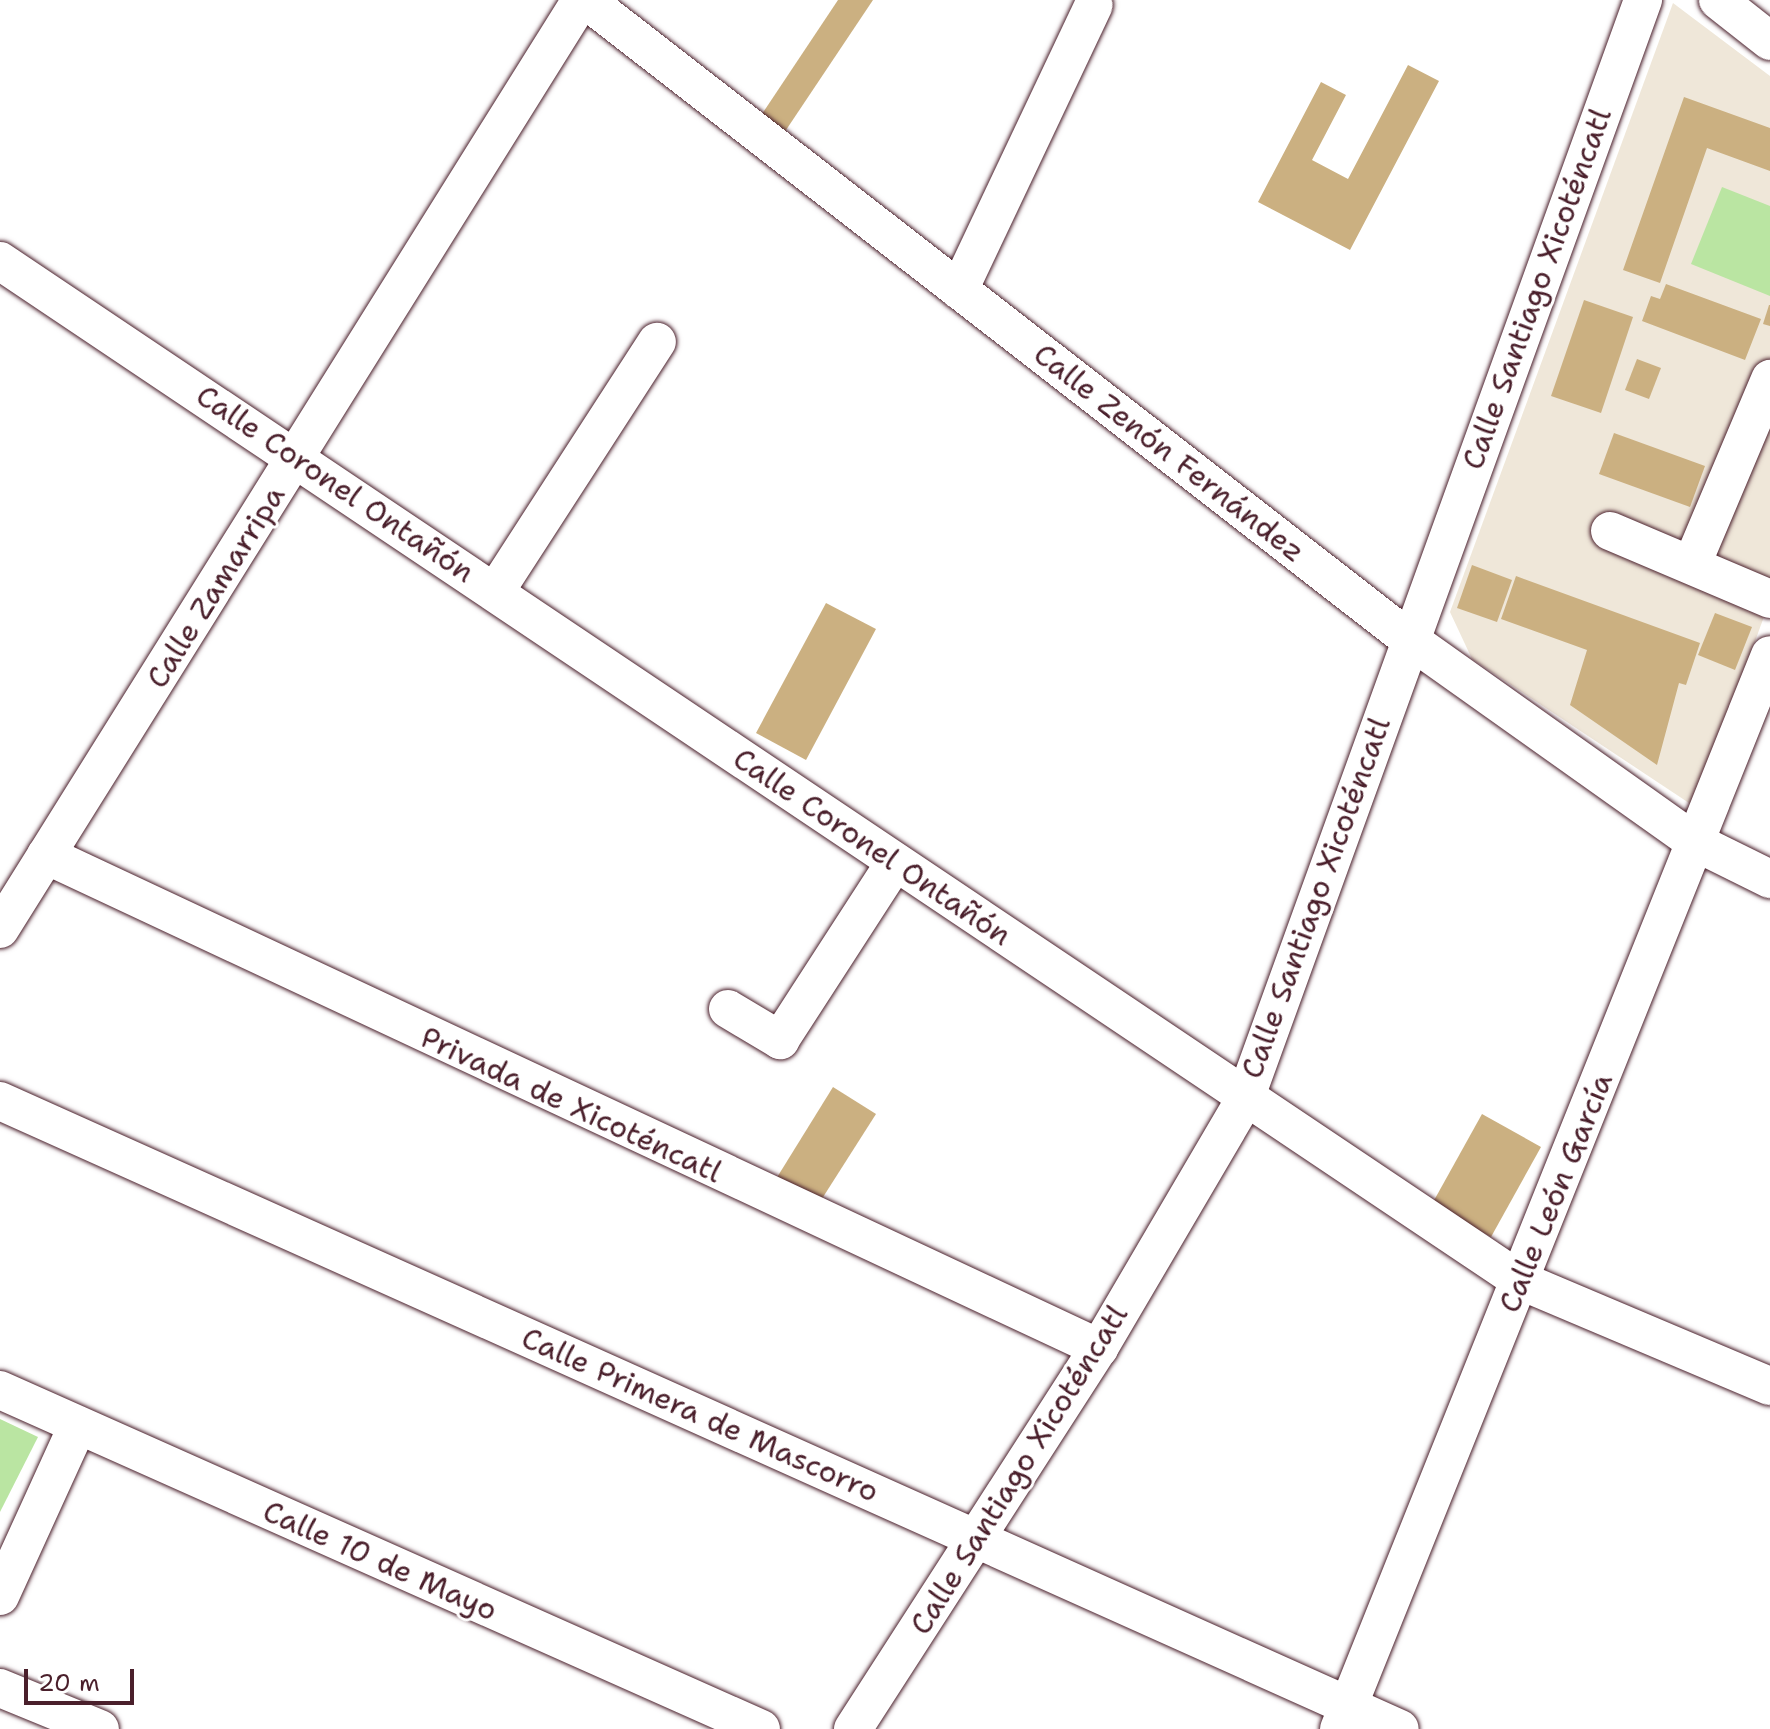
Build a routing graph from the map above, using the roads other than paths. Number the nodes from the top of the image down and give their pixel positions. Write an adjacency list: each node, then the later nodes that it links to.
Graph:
1 (584, 0): 7 (street, Calle Zenón Fernández); 10 (street, Calle Zamarripa)
2 (1643, 0): 15 (street, Calle Santiago Xicoténcatl)
3 (1718, 0): 5 (street)
4 (1094, 5): 7 (street)
5 (1770, 41)
6 (4, 272): 10 (street, Calle Coronel Ontañón)
7 (959, 290): 15 (street, Calle Zenón Fernández)
8 (657, 342): 13 (street)
9 (1770, 379): 12 (street)
10 (298, 458): 13 (street, Calle Coronel Ontañón); 18 (street, Calle Zamarripa)
11 (1610, 531): 12 (street)
12 (1692, 564): 14 (street)
13 (495, 592): 19 (street, Calle Coronel Ontañón)
14 (1770, 599)
15 (1409, 639): 17 (street, Calle Zenón Fernández); 23 (street, Calle Santiago Xicoténcatl)
16 (1770, 655): 17 (street, Calle León García)
17 (1695, 842): 20 (street, Calle Zenón Fernández); 25 (street, Calle León García)
18 (46, 855): 21 (street, Calle Zamarripa); 26 (street, Privada de Xicoténcatl)
19 (895, 862): 22 (street); 23 (street, Calle Coronel Ontañón)
20 (1770, 879)
21 (0, 929)
22 (728, 1009)
23 (1245, 1099): 25 (street, Calle Coronel Ontañón); 26 (street, Calle Santiago Xicoténcatl)
24 (0, 1101): 30 (street, Calle Primera de Mascorro)
25 (1521, 1281): 27 (street, Calle Coronel Ontañón); 33 (street, Calle León García)
26 (1099, 1348): 30 (street, Calle Santiago Xicoténcatl)
27 (1770, 1386)
28 (0, 1390): 29 (street, Calle 10 de Mayo)
29 (77, 1427): 31 (street); 35 (street, Calle 10 de Mayo)
30 (976, 1540): 33 (street, Calle Primera de Mascorro); 36 (street, Calle Santiago Xicoténcatl)
31 (0, 1596)
32 (0, 1688): 34 (street)
33 (1343, 1718): 37 (street, Calle Primera de Mascorro)
34 (100, 1729)
35 (761, 1729)
36 (853, 1729)
37 (1400, 1729)

